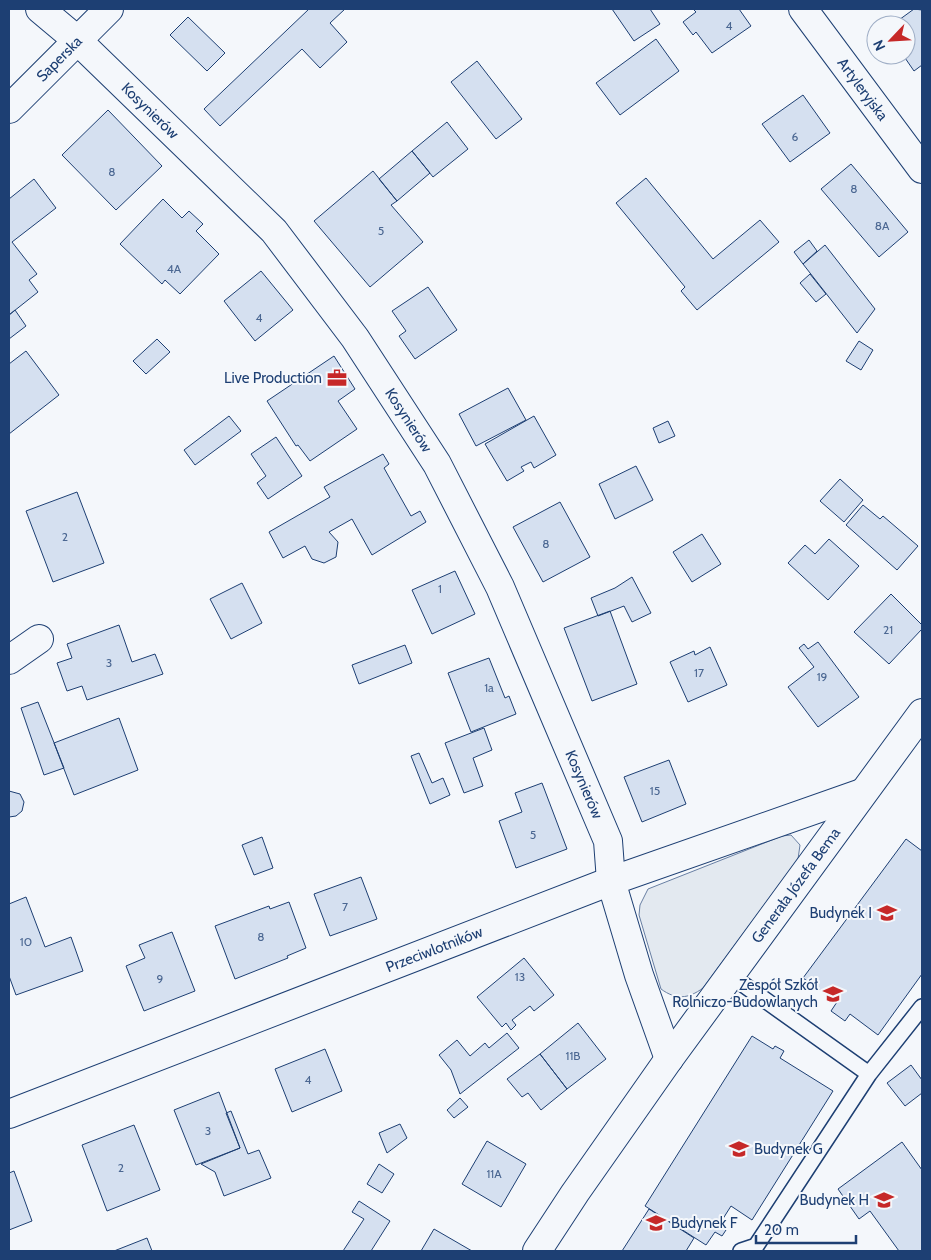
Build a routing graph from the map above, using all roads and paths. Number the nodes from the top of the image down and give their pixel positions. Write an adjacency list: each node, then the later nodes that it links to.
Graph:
1 (40, 9): 4 (street, Kosynierów)
2 (109, 9): 4 (street, Saperska)
3 (803, 9): 6 (street, Artyleryjska)
4 (77, 40): 5 (street, Saperska); 11 (street, Kosynierów)
5 (9, 109)
6 (922, 169)
7 (39, 639): 8 (street)
8 (9, 660)
9 (922, 713): 10 (street, Generała Józefa Bema)
10 (862, 793): 11 (street, Przeciwlotników); 12 (street, Generała Józefa Bema)
11 (612, 881): 14 (street); 16 (street, Przeciwlotników)
12 (730, 975): 14 (street, Generała Józefa Bema); 15 (lane)
13 (922, 1007): 15 (lane)
14 (669, 1060): 18 (street, Generała Józefa Bema)
15 (869, 1074): 17 (lane)
16 (9, 1114)
17 (757, 1249): 19 (lane)
18 (537, 1251)
19 (740, 1251)

